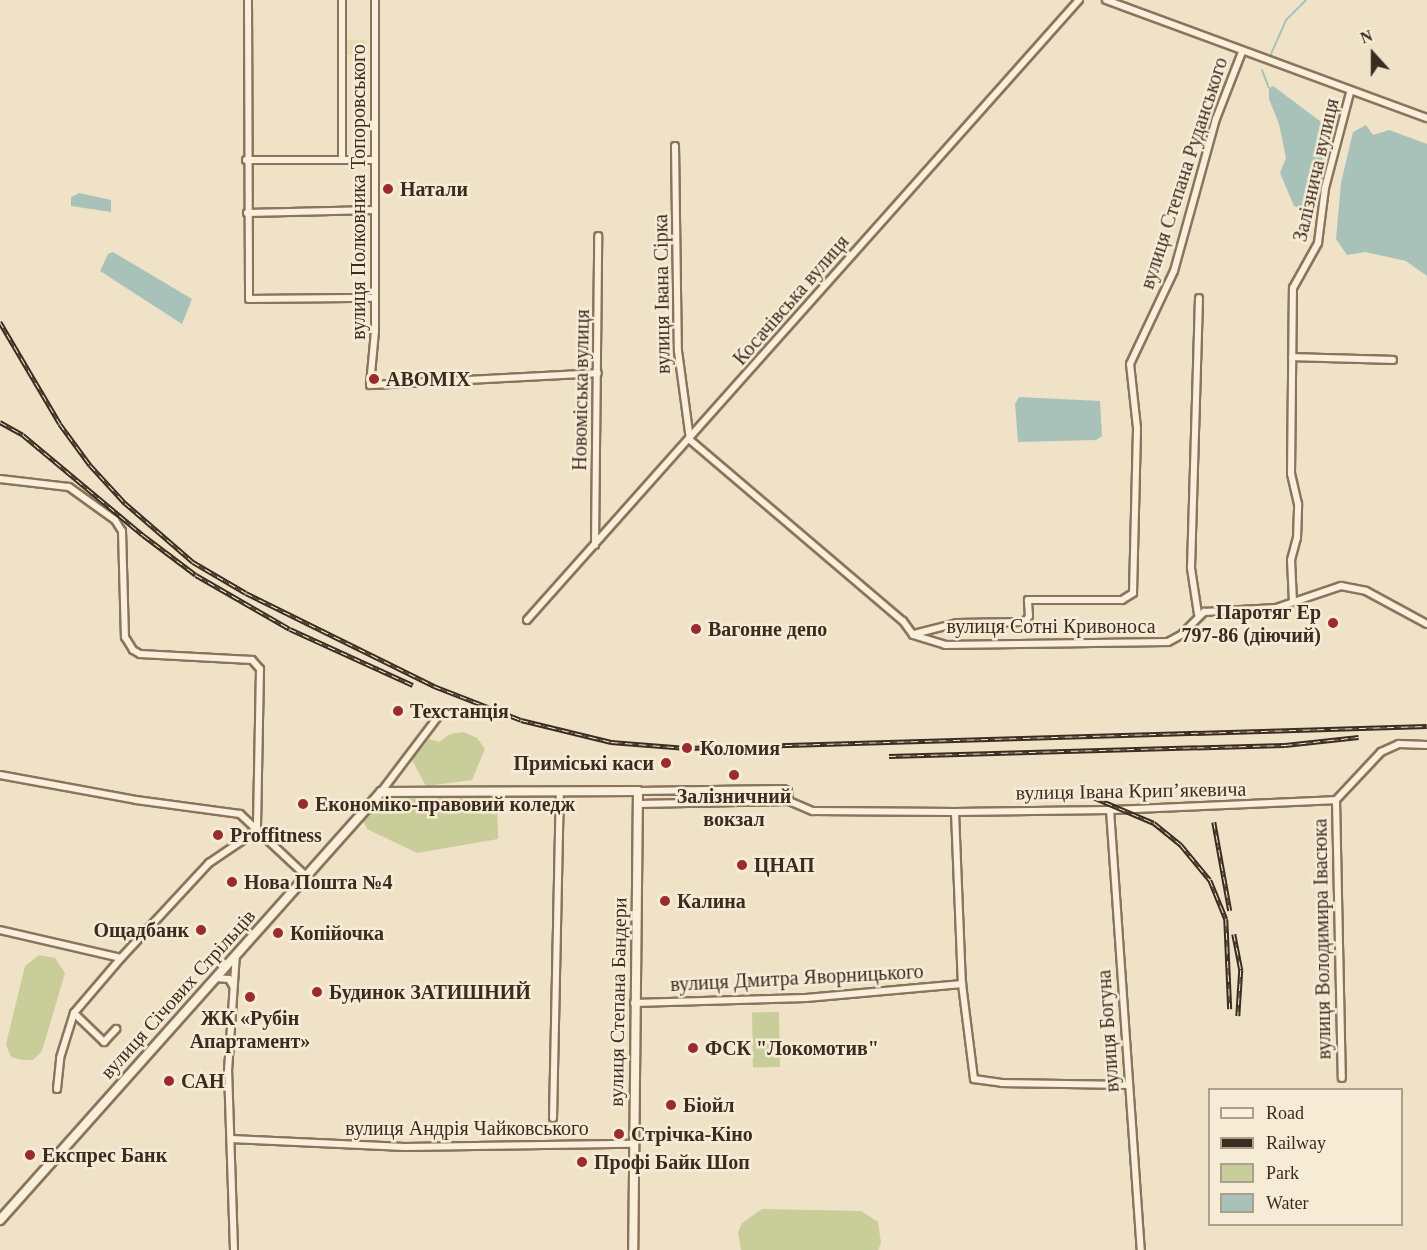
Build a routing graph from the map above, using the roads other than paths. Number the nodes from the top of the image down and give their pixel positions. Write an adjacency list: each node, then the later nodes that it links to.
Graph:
1 (248, 0): 11 (street)
2 (342, 0): 10 (street)
3 (375, 0): 12 (street, вулиця Полковника Топоровського)
4 (1079, 0): 21 (street, Косачівська вулиця)
5 (1106, 0): 6 (street)
6 (1242, 52): 7 (street); 28 (street, вулиця Степана Руданського)
7 (1350, 93): 8 (street); 18 (street, Залізнича вулиця)
8 (1427, 118)
9 (675, 146): 21 (street, вулиця Івана Сірка)
10 (342, 159): 11 (street); 12 (street)
11 (246, 160): 14 (street)
12 (375, 160): 13 (street, вулиця Полковника Топоровського)
13 (375, 210): 14 (street); 16 (street, вулиця Полковника Топоровського)
14 (247, 213): 16 (street)
15 (598, 236): 20 (street, Новоміська вулиця)
16 (375, 298): 20 (street, вулиця Полковника Топоровського)
17 (1198, 298): 25 (street)
18 (1292, 357): 19 (street); 24 (street, Залізнича вулиця)
19 (1393, 360)
20 (598, 373): 23 (street, Новоміська вулиця)
21 (690, 440): 23 (street, Косачівська вулиця); 28 (street)
22 (0, 479): 40 (street)
23 (595, 545): 26 (street, Косачівська вулиця)
24 (1293, 602): 25 (street); 27 (street)
25 (1197, 614): 28 (street, вулиця Сотні Кривоноса)
26 (527, 620)
27 (1427, 624)
28 (913, 634)
29 (440, 714): 33 (street, вулиця Січових Стрільців)
30 (1427, 746): 35 (street)
31 (0, 775): 40 (street)
32 (638, 791): 34 (street); 36 (street); 37 (street, вулиця Степана Бандери)
33 (381, 792): 34 (street); 41 (street, вулиця Січових Стрільців)
34 (560, 792): 54 (street)
35 (1336, 800): 38 (street, вулиця Івана Крипʼякевича); 51 (street, вулиця Володимира Івасюка)
36 (789, 801): 37 (street); 39 (street, вулиця Івана Крипʼякевича)
37 (638, 804): 48 (street, вулиця Степана Бандери)
38 (1110, 810): 39 (street, вулиця Івана Крипʼякевича); 52 (street, вулиця Богуна)
39 (955, 812): 46 (street)
40 (257, 826): 41 (street); 44 (street)
41 (305, 875): 43 (street, вулиця Січових Стрільців)
42 (0, 930): 44 (street)
43 (236, 955): 45 (street, вулиця Січових Стрільців); 47 (street)
44 (121, 958): 49 (street)
45 (213, 979): 47 (street); 57 (street, вулиця Січових Стрільців)
46 (962, 984): 48 (street, вулиця Дмитра Яворницького); 52 (street)
47 (233, 987): 55 (street)
48 (634, 1003): 56 (street, вулиця Степана Бандери)
49 (74, 1013): 50 (street); 53 (street)
50 (116, 1029)
51 (1342, 1078)
52 (1128, 1085): 60 (street, вулиця Богуна)
53 (57, 1089)
54 (553, 1118)
55 (231, 1139): 56 (street, вулиця Андрія Чайковського); 58 (street)
56 (632, 1144): 59 (street, вулиця Степана Бандери)
57 (0, 1220)
58 (234, 1250)
59 (633, 1250)
60 (1141, 1250)

